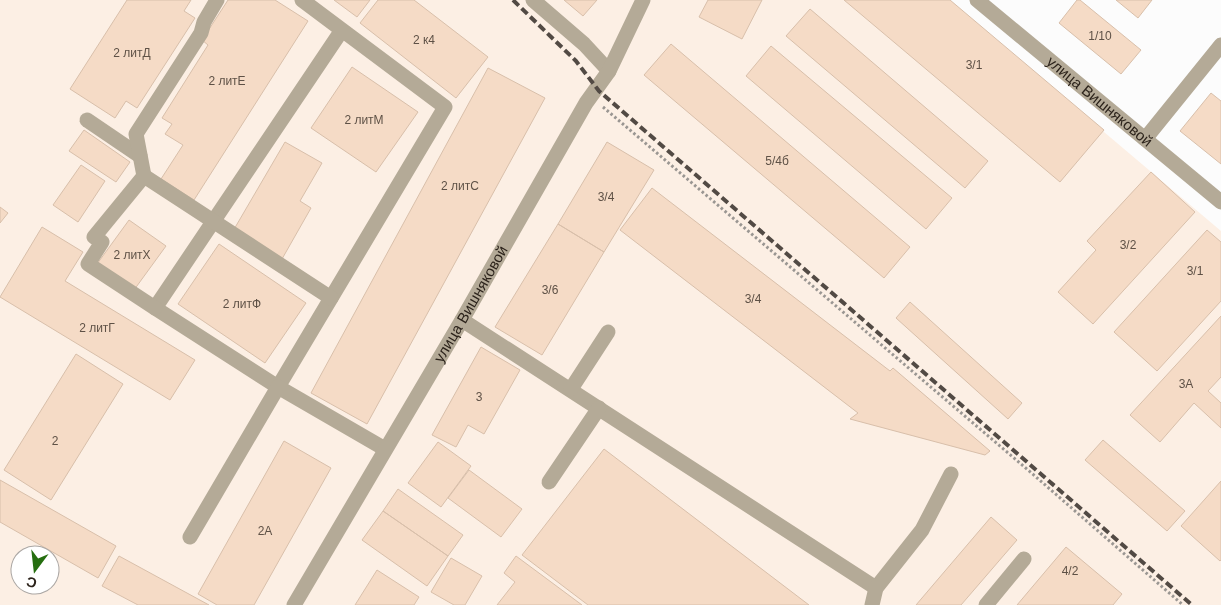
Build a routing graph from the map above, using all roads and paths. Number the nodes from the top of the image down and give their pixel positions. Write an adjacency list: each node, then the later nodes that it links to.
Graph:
1 (217, 0): 12 (street)
2 (302, 0): 6 (street)
3 (533, 0): 8 (street)
4 (643, 0): 8 (street, улица Вишняковой)
5 (977, 0): 11 (street, улица Вишняковой)
6 (342, 30): 15 (street); 16 (street)
7 (1221, 45): 11 (street)
8 (609, 71): 9 (street, улица Вишняковой)
9 (586, 103): 18 (street, улица Вишняковой); 32 (path)
10 (87, 120): 12 (street)
11 (1145, 139): 14 (street, улица Вишняковой)
12 (140, 156): 13 (street)
13 (144, 176): 15 (street); 17 (street)
14 (1221, 202)
15 (213, 222): 16 (street); 17 (street)
16 (331, 298): 20 (street)
17 (155, 308): 20 (street)
18 (462, 320): 21 (street); 23 (street, улица Вишняковой)
19 (608, 332): 21 (street)
20 (278, 388): 23 (street); 26 (street)
21 (571, 389): 22 (street)
22 (599, 408): 25 (street); 28 (street)
23 (385, 449): 29 (street, улица Вишняковой)
24 (951, 474): 28 (street)
25 (549, 482)
26 (190, 537)
27 (1024, 559): 31 (street)
28 (876, 588): 30 (street)
29 (294, 605)
30 (872, 605)
31 (986, 605)
32 (1183, 605)

